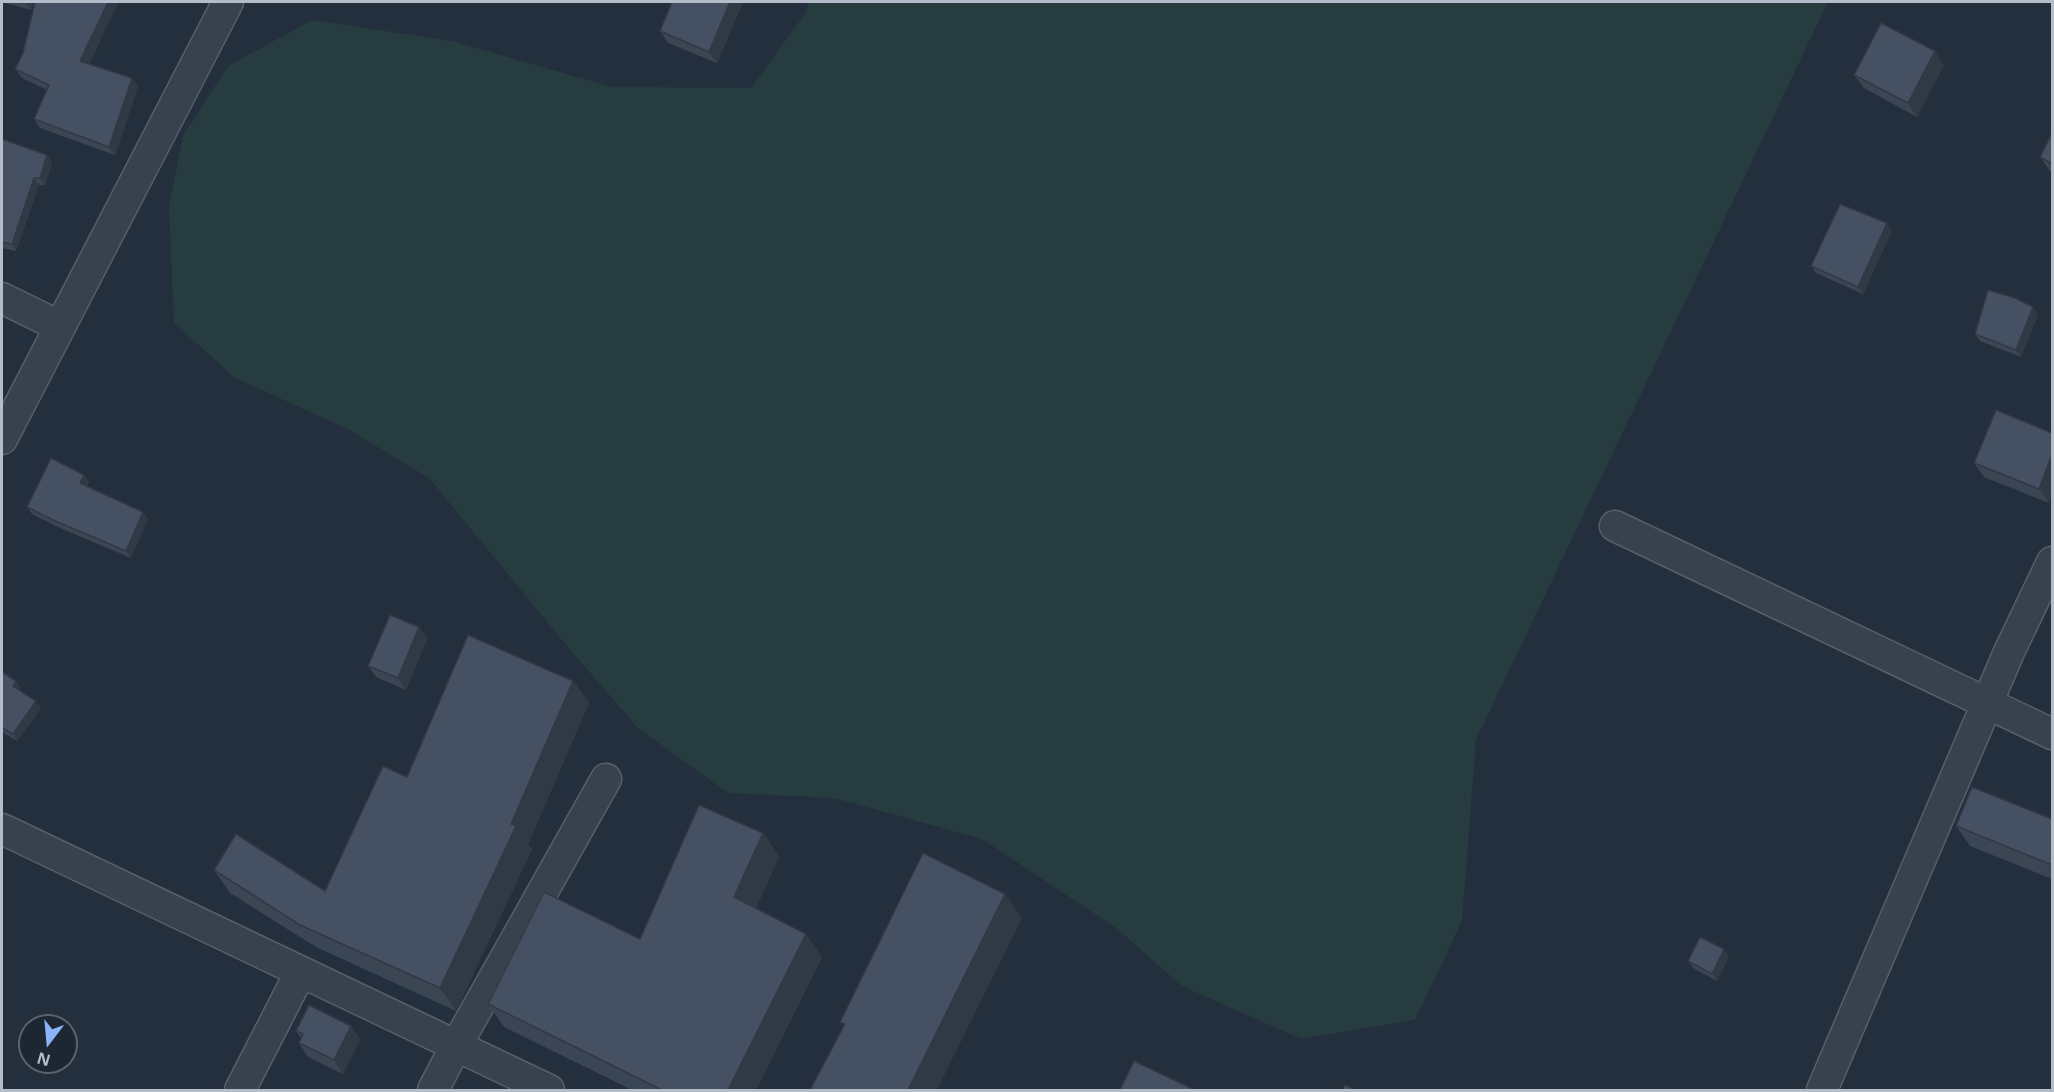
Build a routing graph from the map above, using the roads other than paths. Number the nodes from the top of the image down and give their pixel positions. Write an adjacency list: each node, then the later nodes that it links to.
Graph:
1 (228, 2): 3 (street)
2 (2, 298): 3 (street)
3 (59, 326): 4 (street)
4 (2, 439)
5 (1615, 526): 7 (street)
6 (2052, 562): 7 (street)
7 (1988, 703): 8 (street); 16 (street)
8 (2052, 734)
9 (606, 779): 12 (street)
10 (2, 829): 11 (street)
11 (300, 973): 12 (street); 13 (street)
12 (456, 1046): 14 (street); 15 (street)
13 (240, 1090)
14 (433, 1090)
15 (549, 1090)
16 (1822, 1090)

